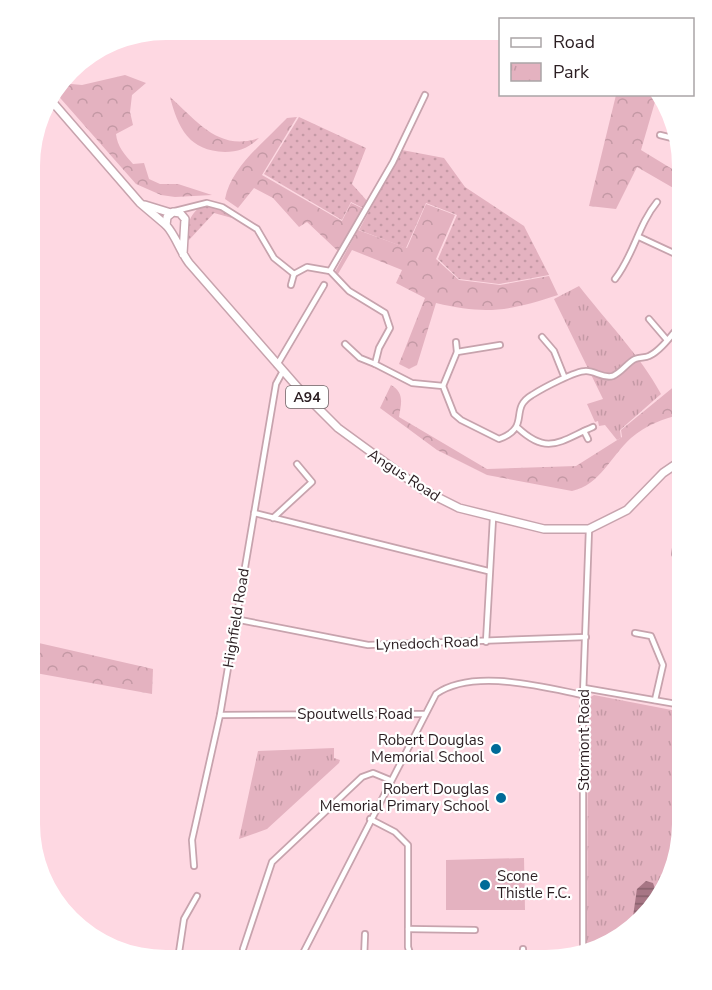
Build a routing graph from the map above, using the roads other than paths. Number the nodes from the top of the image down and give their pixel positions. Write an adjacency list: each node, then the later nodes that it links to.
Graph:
1 (425, 95): 14 (street)
2 (56, 106): 6 (main road, A94)
3 (660, 135): 4 (street)
4 (668, 137)
5 (657, 202): 11 (street)
6 (140, 203): 8 (main road); 10 (main road, A94)
7 (195, 204): 8 (street); 9 (street); 15 (street)
8 (173, 212): 9 (main road); 10 (main road)
9 (184, 223): 10 (main road); 13 (main road)
10 (169, 228): 13 (main road, Angus Road / A94)
11 (639, 237): 12 (street); 16 (street)
12 (672, 252)
13 (183, 254): 27 (main road, Angus Road / A94)
14 (330, 271): 15 (street); 28 (street)
15 (294, 274): 17 (street)
16 (615, 279)
17 (291, 285)
18 (324, 285): 27 (street)
19 (649, 319): 22 (street)
20 (672, 335): 22 (street)
21 (542, 337): 30 (street)
22 (667, 340): 30 (street)
23 (456, 342): 26 (street)
24 (345, 344): 28 (street)
25 (500, 345): 26 (street)
26 (457, 352): 31 (street)
27 (277, 364): 29 (main road, Angus Road / A94)
28 (375, 364): 31 (street)
29 (283, 371): 38 (street, Highfield Road); 40 (main road, Angus Road / A94)
30 (564, 376): 33 (street)
31 (443, 386): 33 (street)
32 (593, 427): 34 (street)
33 (518, 428): 34 (street)
34 (584, 431): 35 (street)
35 (588, 439)
36 (297, 464): 39 (street)
37 (672, 467): 41 (main road, Angus Road / A94)
38 (254, 513): 39 (street); 43 (street, Highfield Road)
39 (273, 518): 42 (street)
40 (493, 518): 41 (main road, Angus Road / A94); 42 (street)
41 (589, 529): 45 (street, Stormont Road)
42 (488, 571): 46 (street)
43 (235, 619): 46 (street, Lynedoch Road); 52 (street, Highfield Road)
44 (635, 633): 49 (street)
45 (586, 637): 46 (street, Lynedoch Road); 47 (street, Stormont Road)
46 (486, 642)
47 (584, 688): 48 (street, Stormont Road); 49 (street)
48 (583, 695): 51 (street, Spoutwells Road); 60 (street, Stormont Road)
49 (655, 700): 50 (street)
50 (671, 703)
51 (424, 714): 52 (street, Spoutwells Road); 53 (street)
52 (220, 715): 55 (street, Highfield Road)
53 (390, 780): 54 (street); 61 (street)
54 (370, 819): 57 (street); 63 (street)
55 (195, 866)
56 (197, 897): 62 (street)
57 (408, 929): 58 (street); 65 (street)
58 (475, 930)
59 (364, 934): 64 (street)
60 (583, 943)
61 (243, 949)
62 (179, 950)
63 (304, 950)
64 (364, 950)
65 (409, 950)

